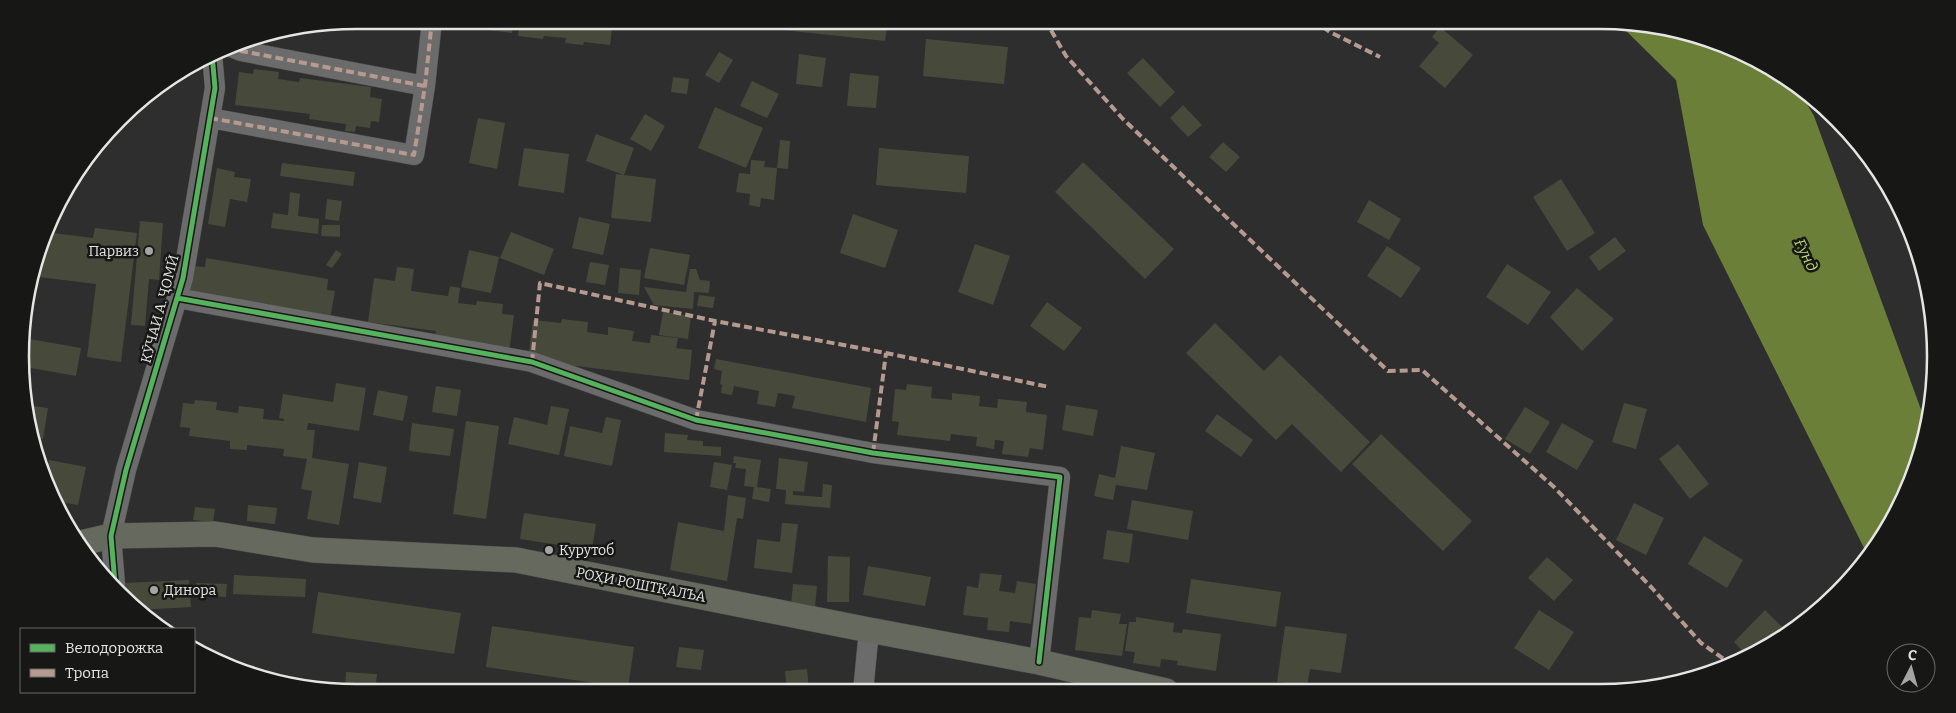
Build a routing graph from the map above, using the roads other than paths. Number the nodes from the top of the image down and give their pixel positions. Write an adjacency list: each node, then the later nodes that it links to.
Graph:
1 (431, 29): 4 (street)
2 (246, 48): 4 (street)
3 (213, 63): 5 (street, КӮЧАИ А. ҶОМӢ)
4 (425, 86): 5 (street)
5 (210, 118): 6 (street, КӮЧАИ А. ҶОМӢ)
6 (177, 298): 7 (street, КӮЧАИ А. ҶОМӢ); 11 (street)
7 (111, 536): 8 (main road, РОҲИ РОШТҚАЛЪА); 9 (street, КӮЧАИ А. ҶОМӢ); 10 (main road, РОҲИ РОШТҚАЛЪА)
8 (86, 542)
9 (114, 577)
10 (869, 630): 11 (main road, РОҲИ РОШТҚАЛЪА); 13 (street)
11 (1039, 662): 12 (main road, РОҲИ РОШТҚАЛЪА)
12 (1092, 683)
13 (864, 684)

